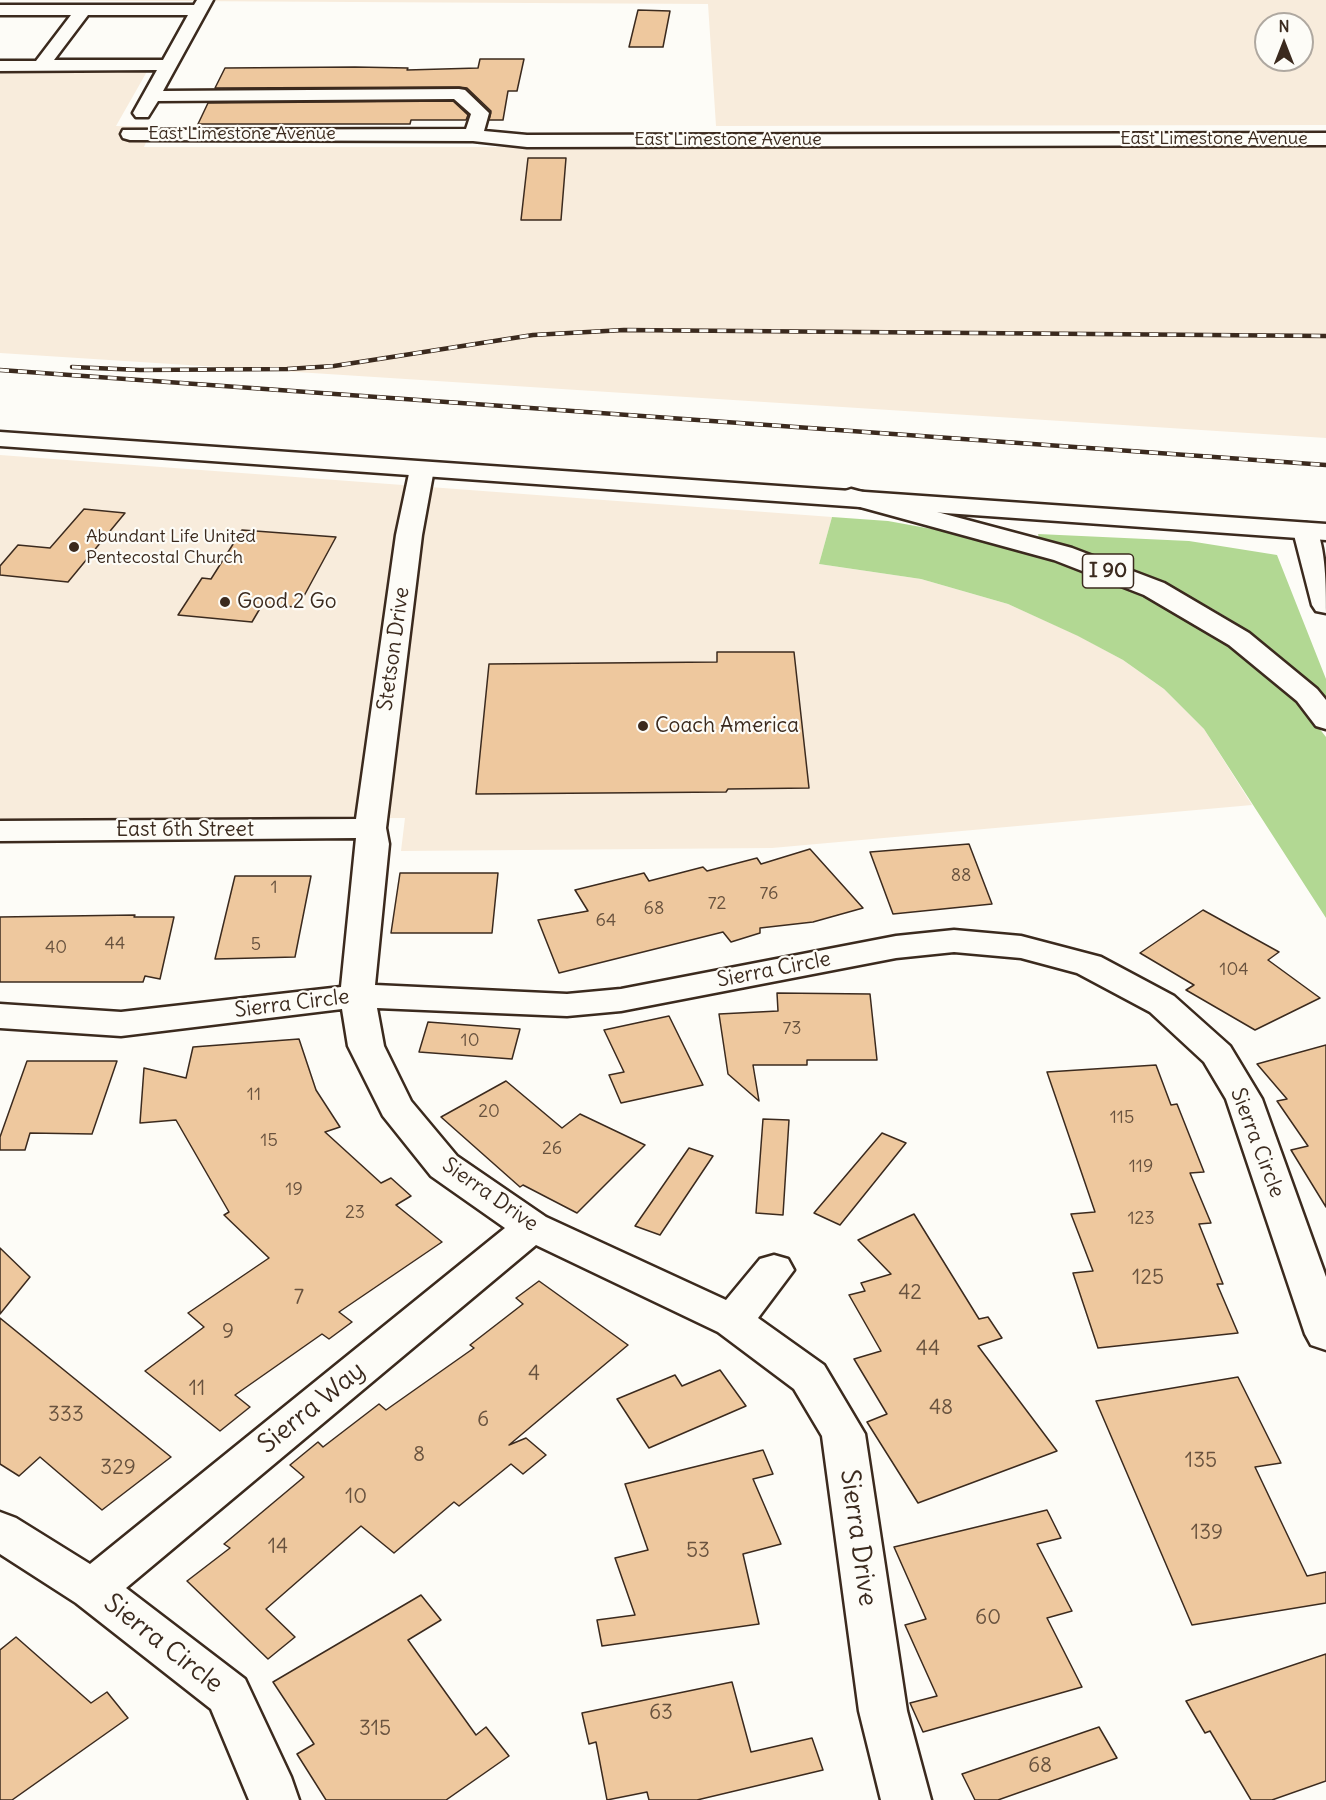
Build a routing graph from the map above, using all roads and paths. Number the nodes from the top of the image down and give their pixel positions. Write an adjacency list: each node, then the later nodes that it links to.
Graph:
1 (202, 5): 3 (main road); 4 (main road)
2 (0, 10): 3 (main road)
3 (83, 10): 6 (main road)
4 (169, 64): 6 (main road); 7 (main road)
5 (0, 66): 6 (main road)
6 (41, 66)
7 (152, 96): 8 (main road); 9 (main road)
8 (130, 134): 9 (main road, East Limestone Avenue); 11 (main road)
9 (473, 135): 10 (main road, East Limestone Avenue)
10 (1326, 139)
11 (121, 151)
12 (0, 439): 13 (main road)
13 (422, 470): 14 (main road); 18 (main road, Stetson Drive)
14 (851, 497): 15 (main road); 17 (main road, I 90)
15 (1316, 532): 16 (main road)
16 (1326, 605)
17 (1326, 720)
18 (370, 828): 19 (main road, East 6th Street); 20 (main road, Sierra Drive)
19 (0, 831)
20 (357, 996): 21 (main road, Sierra Circle); 22 (main road, Sierra Drive); 25 (main road, Sierra Circle)
21 (0, 1016)
22 (532, 1227): 24 (main road, Sierra Drive); 27 (main road, Sierra Way)
23 (774, 1270): 24 (main road)
24 (732, 1321): 29 (main road, Sierra Drive)
25 (1326, 1334)
26 (0, 1531): 27 (main road, Sierra Circle)
27 (92, 1589): 28 (main road, Sierra Circle)
28 (274, 1800)
29 (906, 1800)

